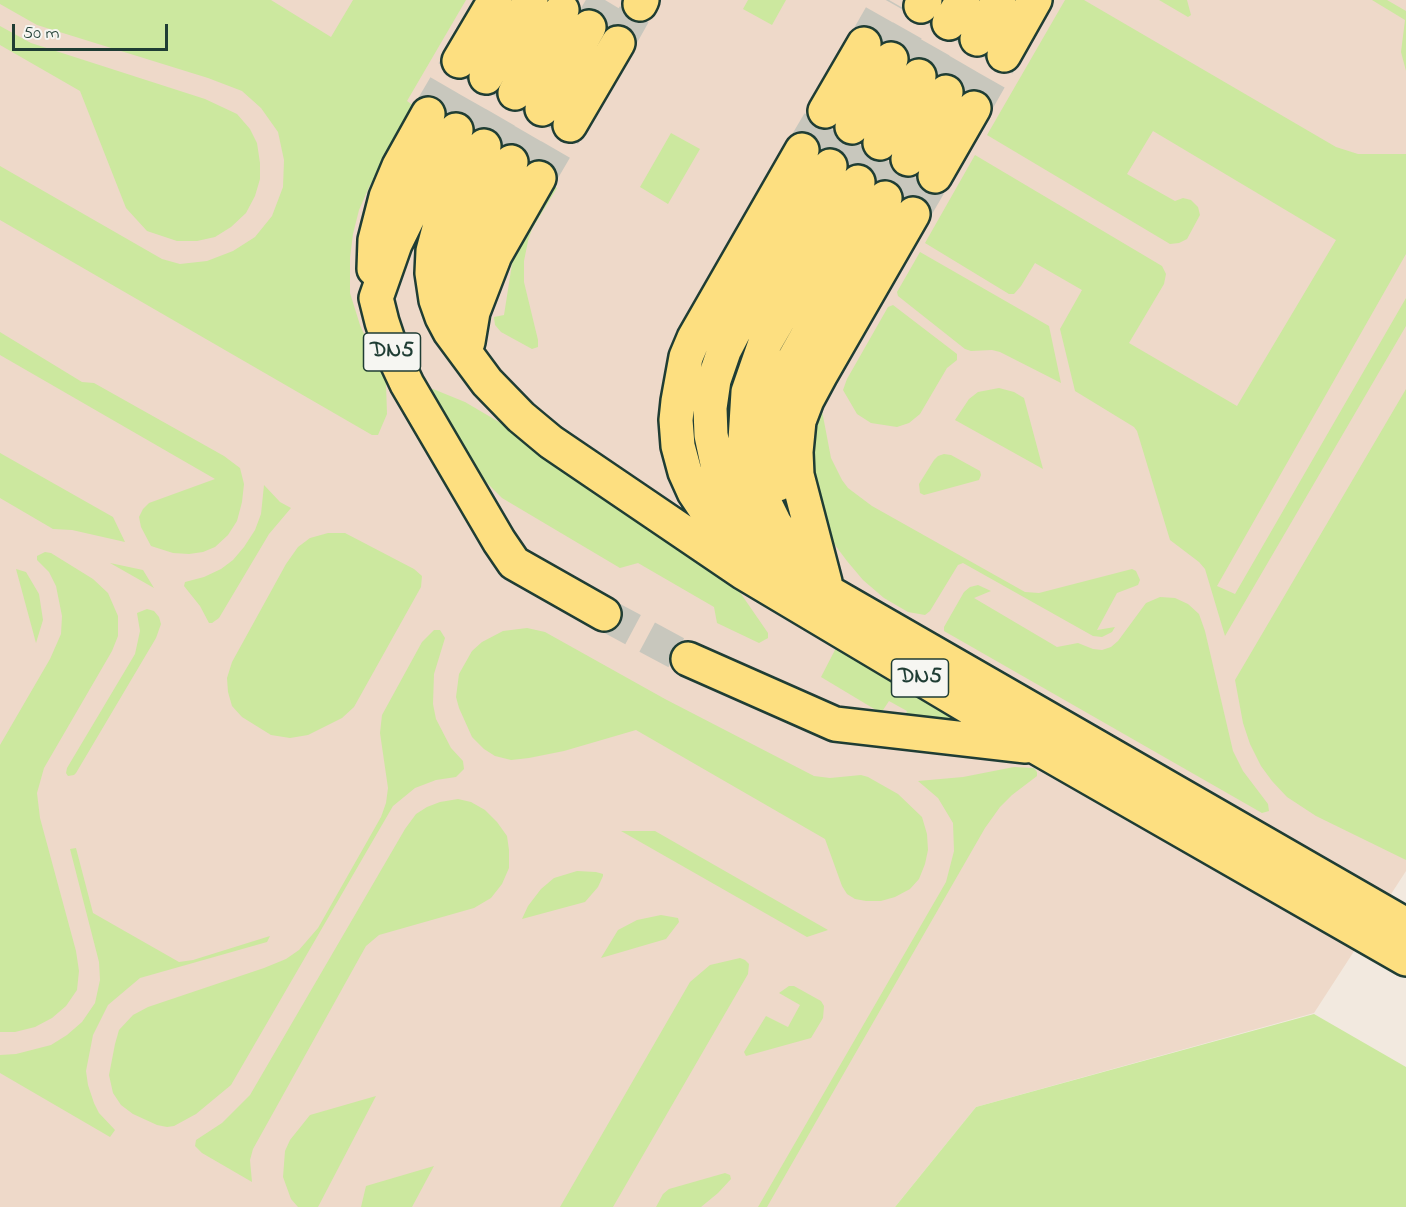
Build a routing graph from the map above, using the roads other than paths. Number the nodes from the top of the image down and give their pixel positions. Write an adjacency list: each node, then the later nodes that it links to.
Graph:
1 (495, 0): 2 (highway)
2 (531, 0)
3 (999, 0): 6 (highway)
4 (1035, 0): 10 (highway)
5 (562, 10): 7 (highway)
6 (963, 20)
7 (590, 27)
8 (618, 43): 14 (highway)
9 (877, 51): 12 (highway)
10 (1005, 55)
11 (974, 108): 19 (highway)
12 (838, 119)
13 (442, 122): 25 (highway, DN5)
14 (570, 125)
15 (880, 143): 18 (highway)
16 (497, 154): 23 (highway, DN5)
17 (816, 158): 24 (highway, DN5)
18 (908, 159)
19 (935, 176)
20 (539, 178): 23 (highway)
21 (872, 190): 24 (highway, DN5)
22 (913, 214): 24 (highway)
23 (467, 353): 27 (highway, DN5)
24 (828, 592): 28 (highway, DN5)
25 (604, 614)
26 (688, 659): 27 (highway, DN5)
27 (1036, 747): 29 (highway, DN5)
28 (1406, 925)
29 (1406, 958)

